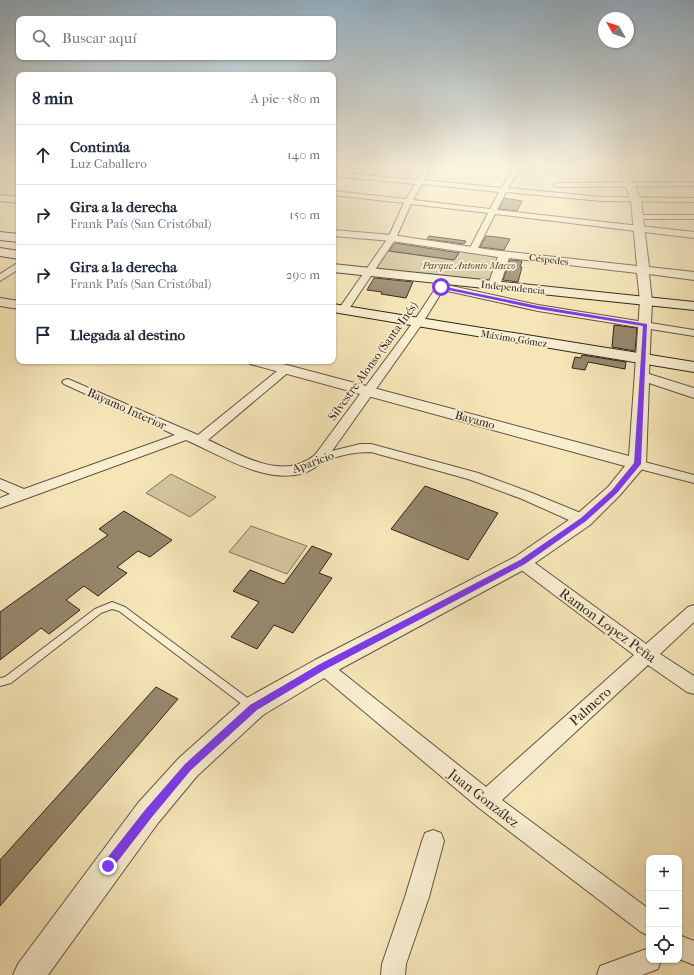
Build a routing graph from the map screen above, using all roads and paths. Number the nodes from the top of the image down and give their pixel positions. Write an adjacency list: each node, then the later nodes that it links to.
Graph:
1 (404, 210): 11 (street)
2 (488, 210): 4 (street)
3 (637, 210): 6 (street)
4 (493, 211): 6 (street); 12 (street)
5 (694, 217): 6 (street)
6 (639, 223): 8 (street); 18 (street)
7 (336, 233): 11 (street, Céspedes)
8 (694, 235)
9 (0, 236): 10 (main road)
10 (16, 238)
11 (392, 238): 12 (street, Céspedes); 19 (street)
12 (473, 250): 14 (street, Céspedes)
13 (0, 252): 15 (main road)
14 (505, 254): 18 (street, Céspedes); 23 (street)
15 (16, 255)
16 (16, 267): 21 (street)
17 (336, 268): 19 (main road, Independencia)
18 (643, 270): 20 (street, Céspedes); 25 (street)
19 (370, 271): 22 (main road, Independencia); 28 (street)
20 (694, 276)
21 (0, 278)
22 (447, 282): 23 (main road, Independencia); 29 (street, Silvestre Alonso (Santa Inés)); 30 (street)
23 (494, 284): 25 (main road, Independencia)
24 (0, 302): 26 (street)
25 (646, 302): 27 (main road, Independencia); 30 (street)
26 (16, 305)
27 (694, 306)
28 (338, 309): 29 (main road, Máximo Gómez)
29 (418, 322): 33 (main road, Máximo Gómez); 37 (street, Silvestre Alonso (Santa Inés))
30 (645, 325): 31 (street); 33 (street)
31 (694, 333)
32 (267, 364): 35 (street, Bayamo)
33 (643, 367): 34 (main road, Máximo Gómez); 38 (street); 42 (street)
34 (694, 367)
35 (286, 369): 37 (street, Bayamo); 40 (street)
36 (68, 382): 39 (street, Bayamo Interior)
37 (366, 391): 41 (street, Silvestre Alonso (Santa Inés)); 42 (street, Bayamo)
38 (694, 393)
39 (186, 435): 40 (street, Aparicio); 45 (street)
40 (199, 441): 41 (street, Aparicio)
41 (320, 458): 47 (street, Aparicio)
42 (637, 464): 43 (street, Bayamo); 47 (street)
43 (694, 479)
44 (0, 484): 45 (street)
45 (23, 494): 46 (street)
46 (0, 503)
47 (584, 520): 48 (street)
48 (522, 562): 50 (street, Ramon Lopez Peña); 51 (street)
49 (694, 612): 50 (street, Palmero)
50 (646, 654): 53 (street, Ramon Lopez Peña); 55 (street, Palmero)
51 (323, 667): 54 (street); 55 (street, Juan González)
52 (0, 682): 54 (lane)
53 (694, 686)
54 (254, 707): 59 (street)
55 (486, 801): 57 (street, Juan González)
56 (433, 841): 60 (street)
57 (646, 922)
58 (646, 961): 61 (street)
59 (29, 975)
60 (393, 975)
61 (609, 975)

